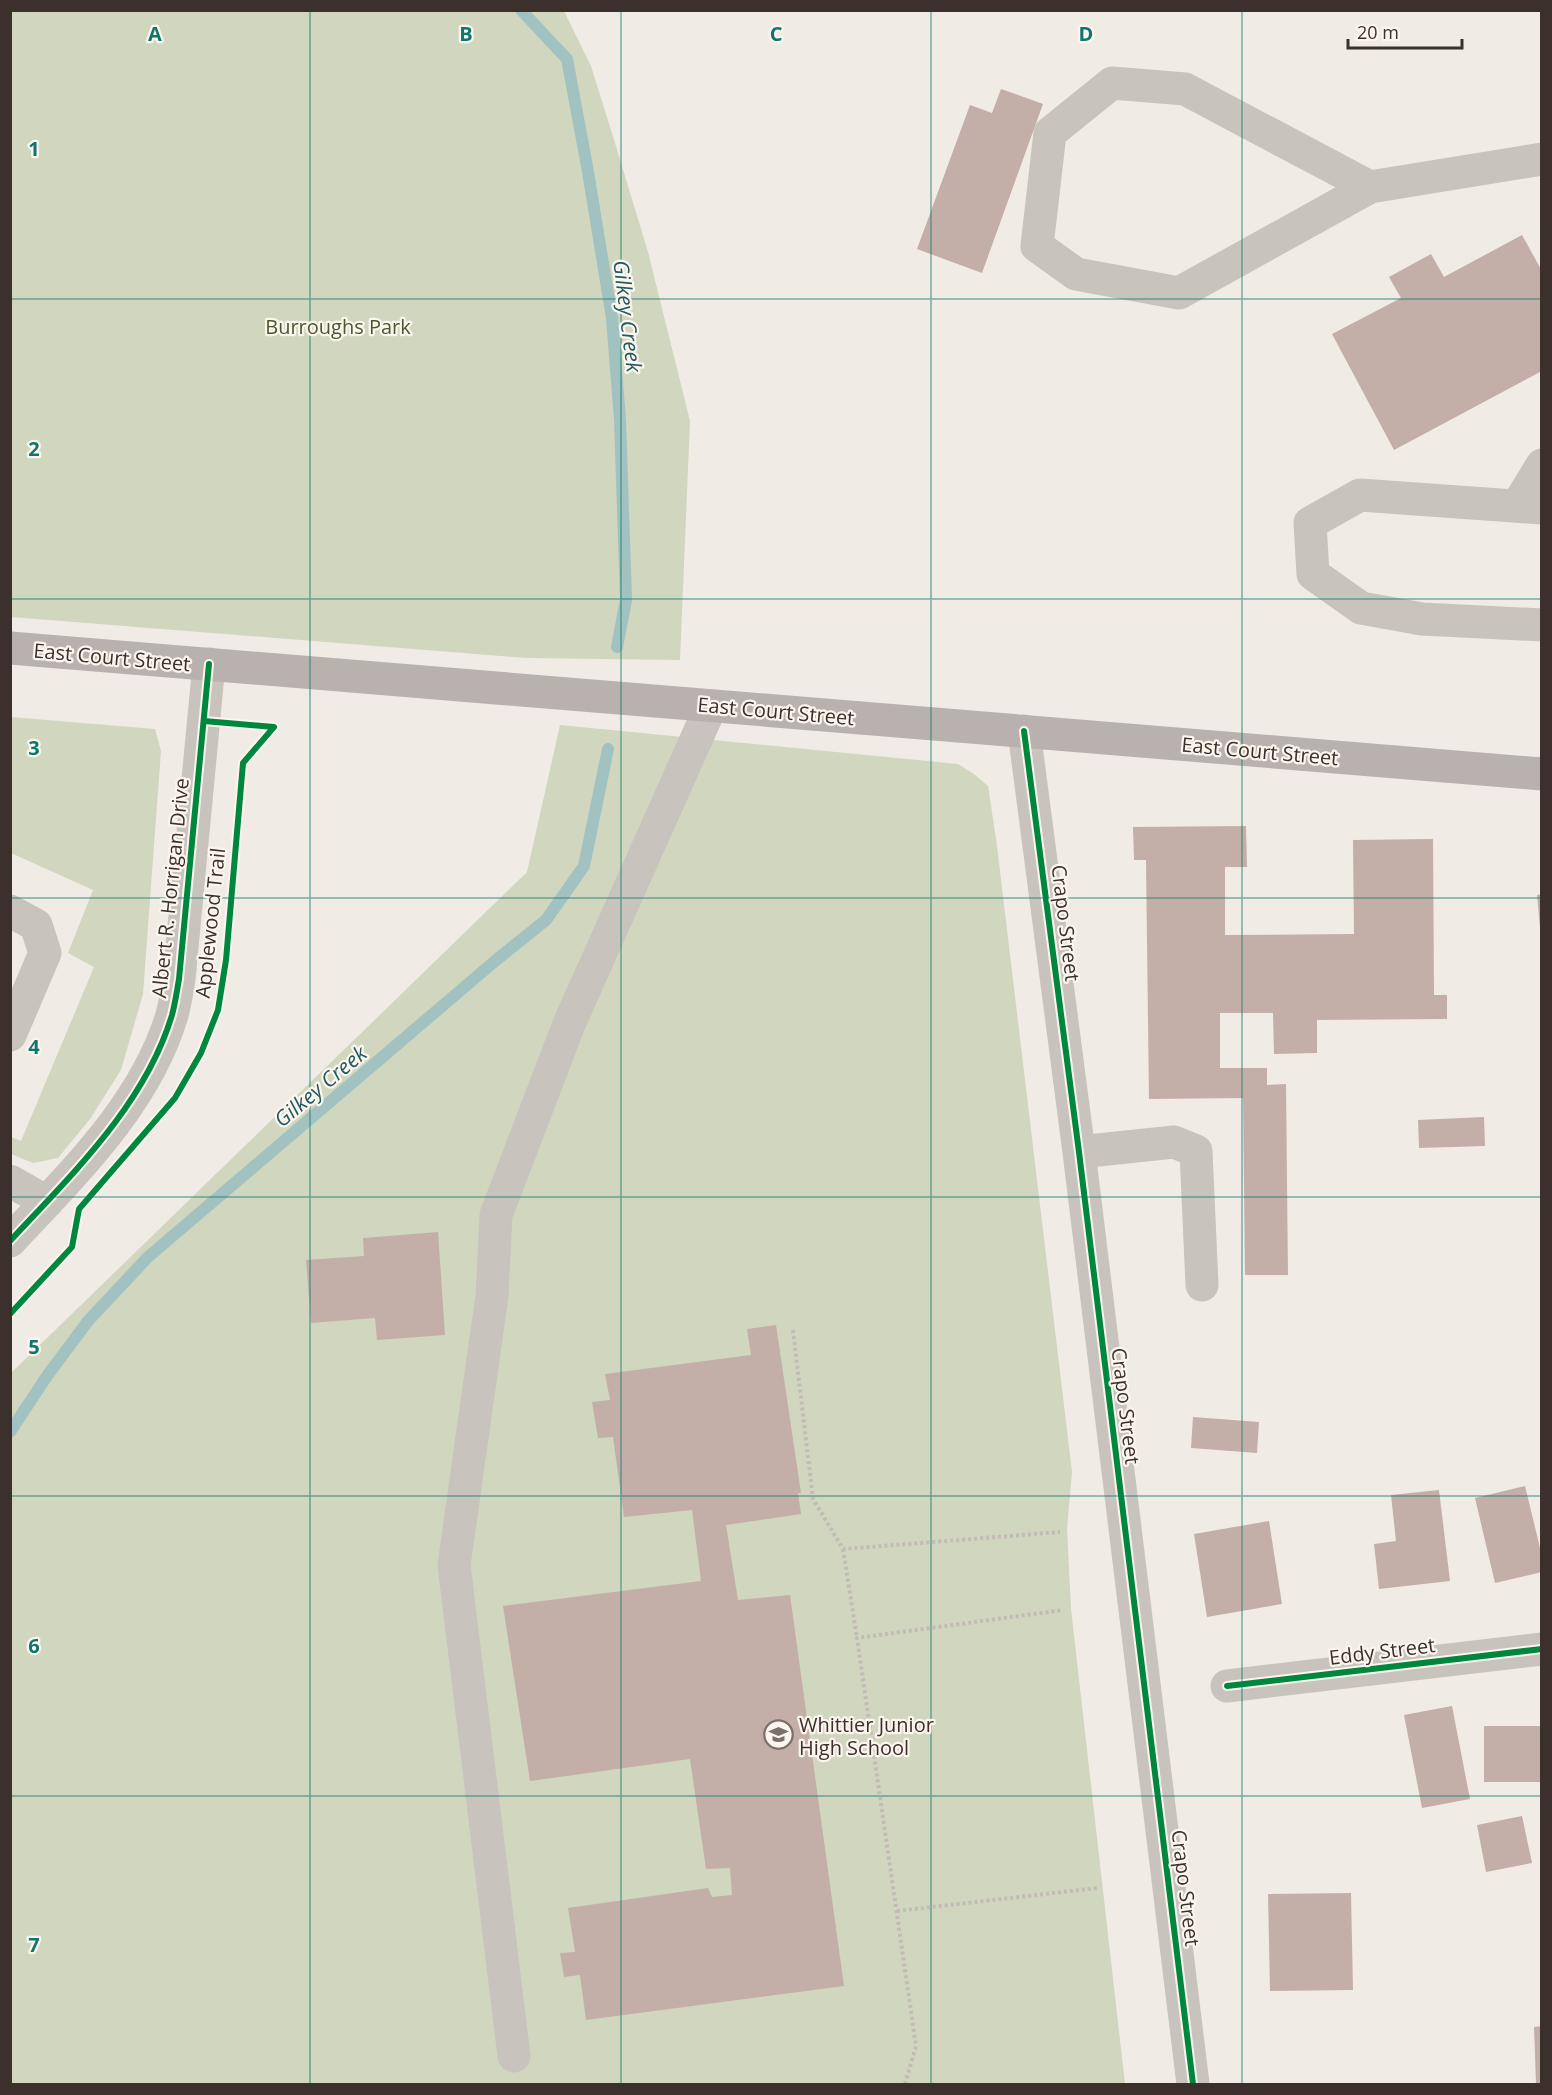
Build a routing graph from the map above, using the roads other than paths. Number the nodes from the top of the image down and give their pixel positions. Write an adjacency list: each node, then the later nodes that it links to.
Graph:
1 (1542, 159): 2 (street)
2 (1370, 187): 2 (street)
3 (1542, 465): 4 (street)
4 (1529, 507): 5 (street)
5 (1542, 625)
6 (10, 648): 7 (main road, East Court Street)
7 (209, 664): 8 (main road, East Court Street); 15 (street, Albert R. Horrigan Drive)
8 (711, 706): 9 (main road, East Court Street); 20 (street)
9 (1024, 731): 10 (main road, East Court Street); 13 (street, Crapo Street)
10 (1542, 774)
11 (10, 911): 12 (street)
12 (10, 1035)
13 (1079, 1152): 17 (street); 21 (street, Crapo Street)
14 (10, 1181): 15 (street)
15 (46, 1202): 16 (street, Albert R. Horrigan Drive)
16 (10, 1241)
17 (1202, 1285)
18 (1542, 1649): 19 (street, Eddy Street)
19 (1227, 1686)
20 (514, 2056)
21 (1193, 2085)

